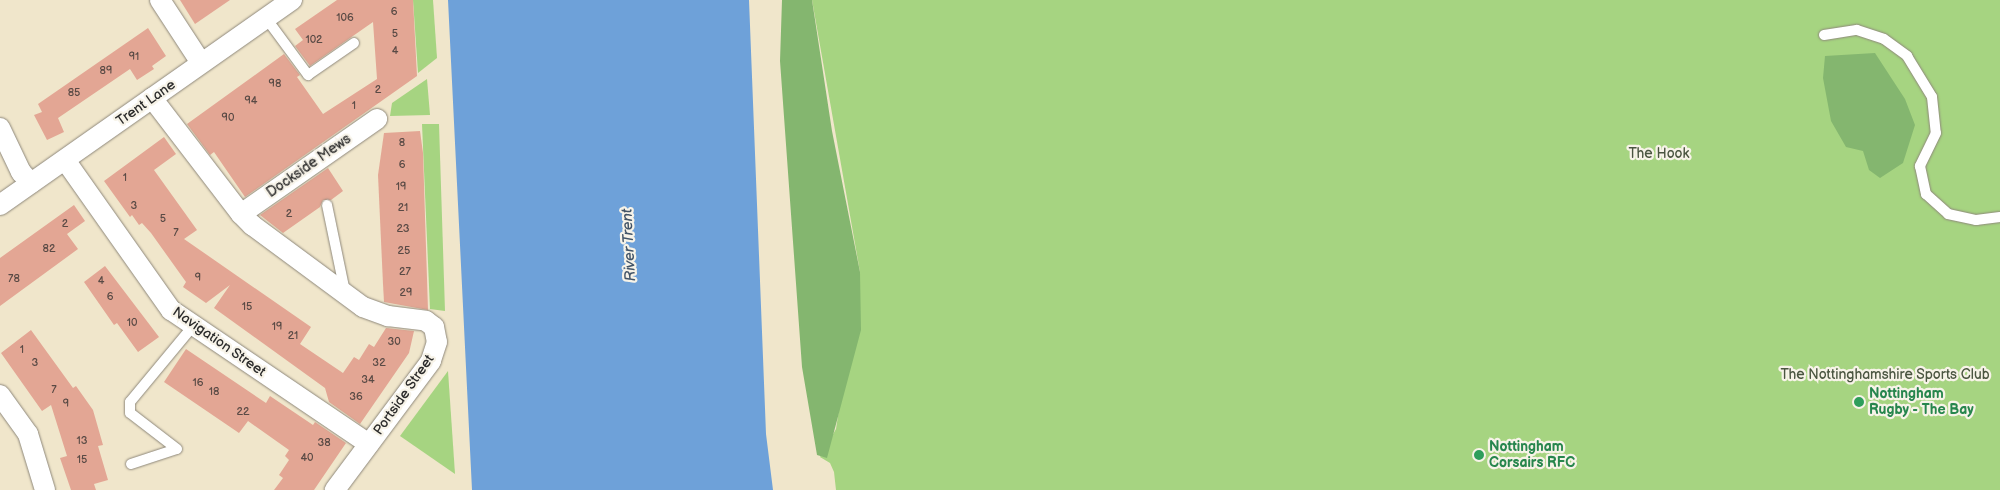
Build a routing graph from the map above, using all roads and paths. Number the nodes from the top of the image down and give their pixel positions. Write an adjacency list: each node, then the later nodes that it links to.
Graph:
1 (160, 0): 5 (street)
2 (278, 7): 4 (lane); 5 (street, Trent Lane)
3 (1824, 35): 14 (lane)
4 (354, 43)
5 (201, 64): 6 (street, Trent Lane)
6 (152, 98): 9 (street, Trent Lane); 13 (street, Portside Street)
7 (377, 119): 13 (street, Dockside Mews)
8 (0, 128): 10 (street)
9 (65, 160): 10 (street, Trent Lane); 16 (street, Navigation Street)
10 (31, 183): 11 (street, Trent Lane)
11 (0, 205)
12 (327, 205): 15 (lane)
13 (240, 214): 15 (street, Portside Street)
14 (2000, 217)
15 (345, 293): 18 (street, Portside Street)
16 (194, 325): 18 (street, Navigation Street); 19 (lane)
17 (0, 395): 20 (street)
18 (369, 444): 21 (street, Portside Street)
19 (131, 464)
20 (45, 490)
21 (335, 490)

